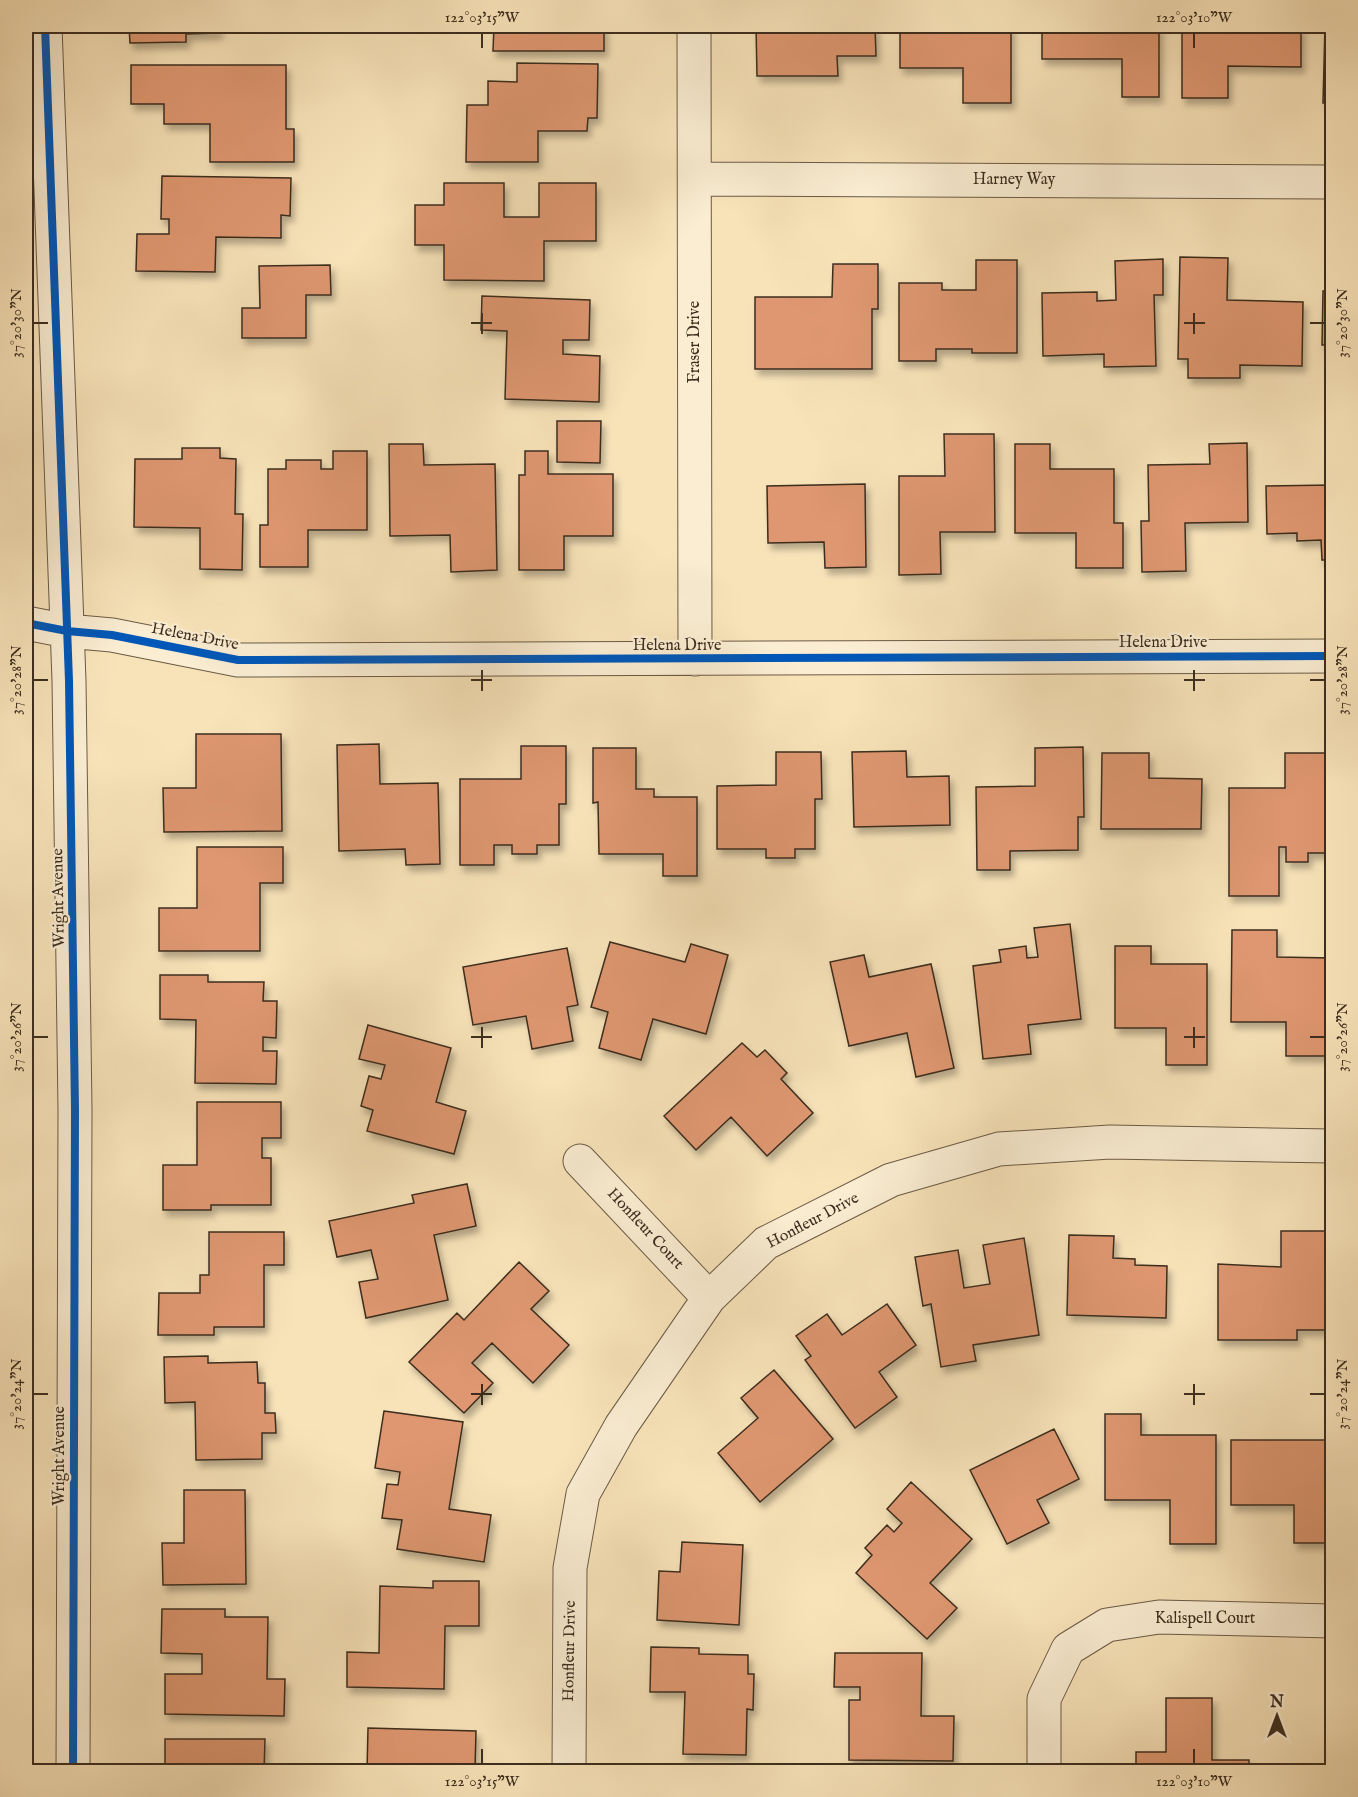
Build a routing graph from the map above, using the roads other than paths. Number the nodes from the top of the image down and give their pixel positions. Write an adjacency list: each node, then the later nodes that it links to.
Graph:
1 (45, 26): 6 (street, Wright Avenue)
2 (694, 26): 3 (street, Fraser Drive)
3 (695, 179): 4 (street, Harney Way); 8 (street, Fraser Drive)
4 (1332, 182)
5 (26, 623): 6 (street, Helena Drive)
6 (67, 631): 8 (street, Helena Drive); 13 (street, Wright Avenue)
7 (1332, 656): 8 (street, Helena Drive)
8 (695, 659)
9 (1332, 1146): 11 (street, Honfleur Drive)
10 (580, 1161): 11 (street, Honfleur Court)
11 (710, 1298): 14 (street, Honfleur Drive)
12 (1332, 1622): 15 (street, Kalispell Court)
13 (73, 1772)
14 (569, 1772)
15 (1044, 1772)

